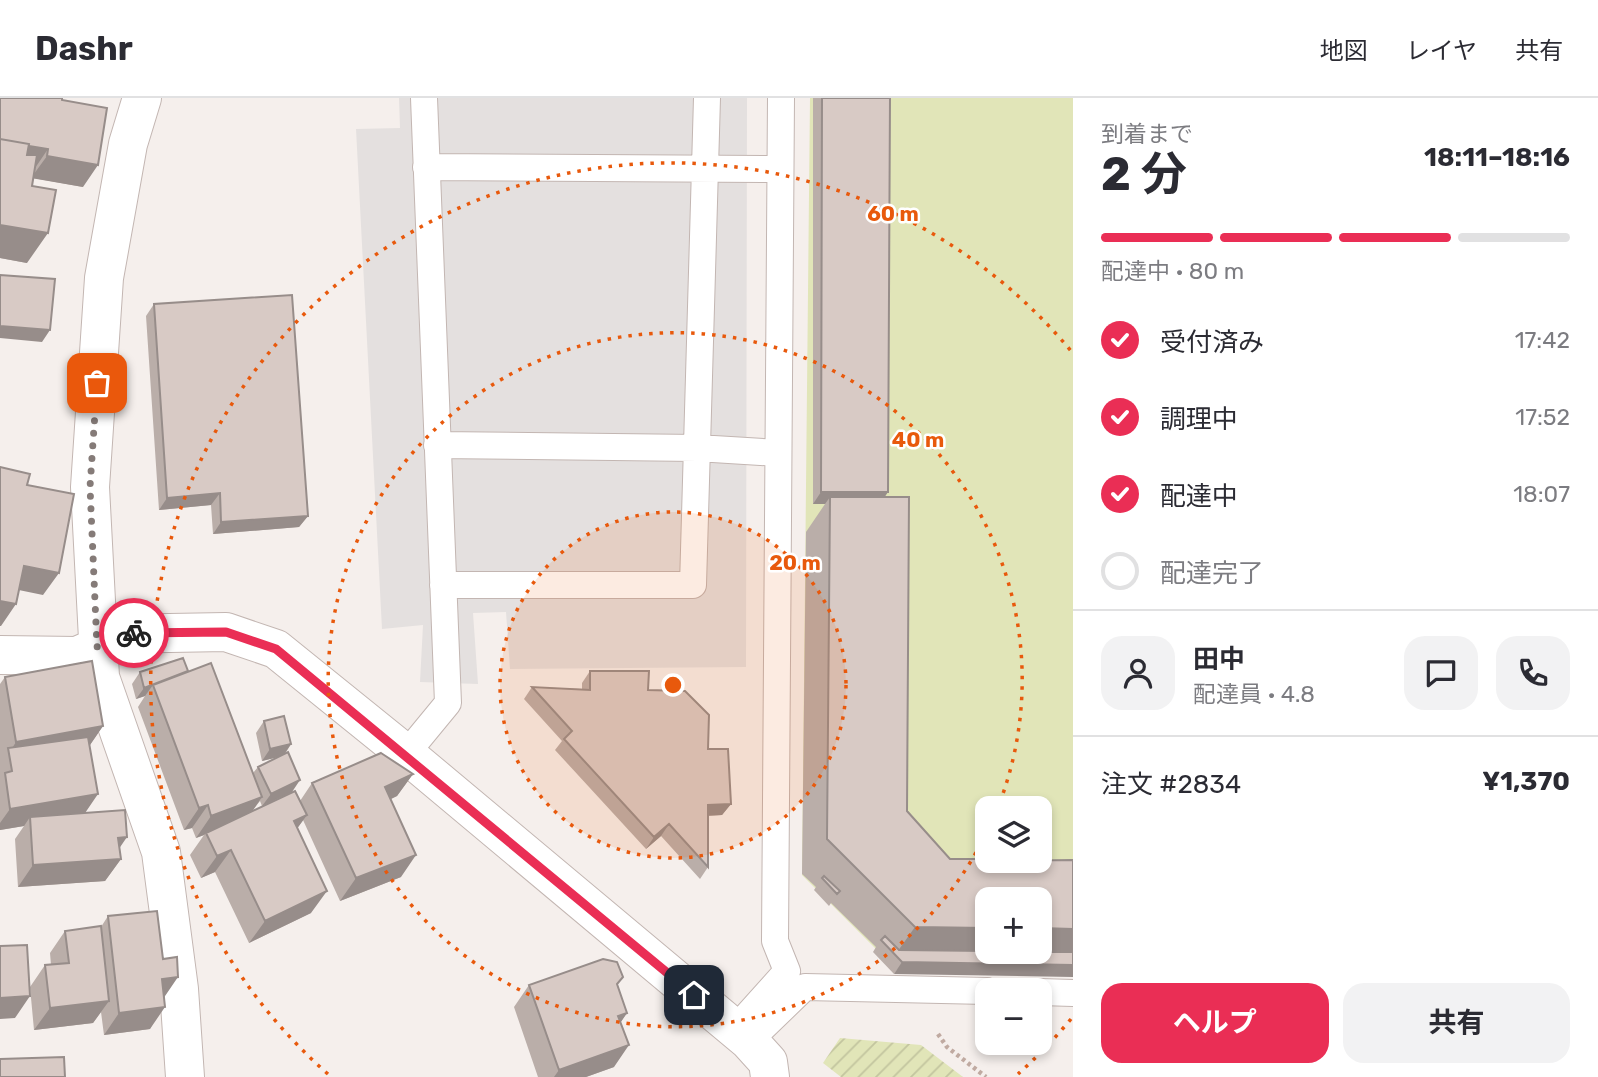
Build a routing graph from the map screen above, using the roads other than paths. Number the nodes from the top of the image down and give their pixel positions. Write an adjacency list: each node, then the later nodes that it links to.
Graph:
1 (142, 98): 12 (street)
2 (424, 98): 5 (lane)
3 (707, 98): 6 (lane)
4 (781, 98): 7 (lane)
5 (426, 167): 6 (lane); 8 (lane)
6 (705, 168): 7 (lane); 9 (lane)
7 (780, 169): 10 (lane)
8 (438, 445): 9 (lane); 11 (lane)
9 (697, 448): 10 (lane); 11 (lane)
10 (778, 453): 18 (lane)
11 (443, 585): 14 (lane)
12 (97, 647): 13 (street); 14 (street); 19 (street)
13 (0, 655)
14 (406, 754): 18 (street)
15 (975, 991): 18 (lane)
16 (1052, 992): 17 (lane)
17 (1073, 993)
18 (742, 1035): 20 (street)
19 (185, 1077)
20 (770, 1077)

